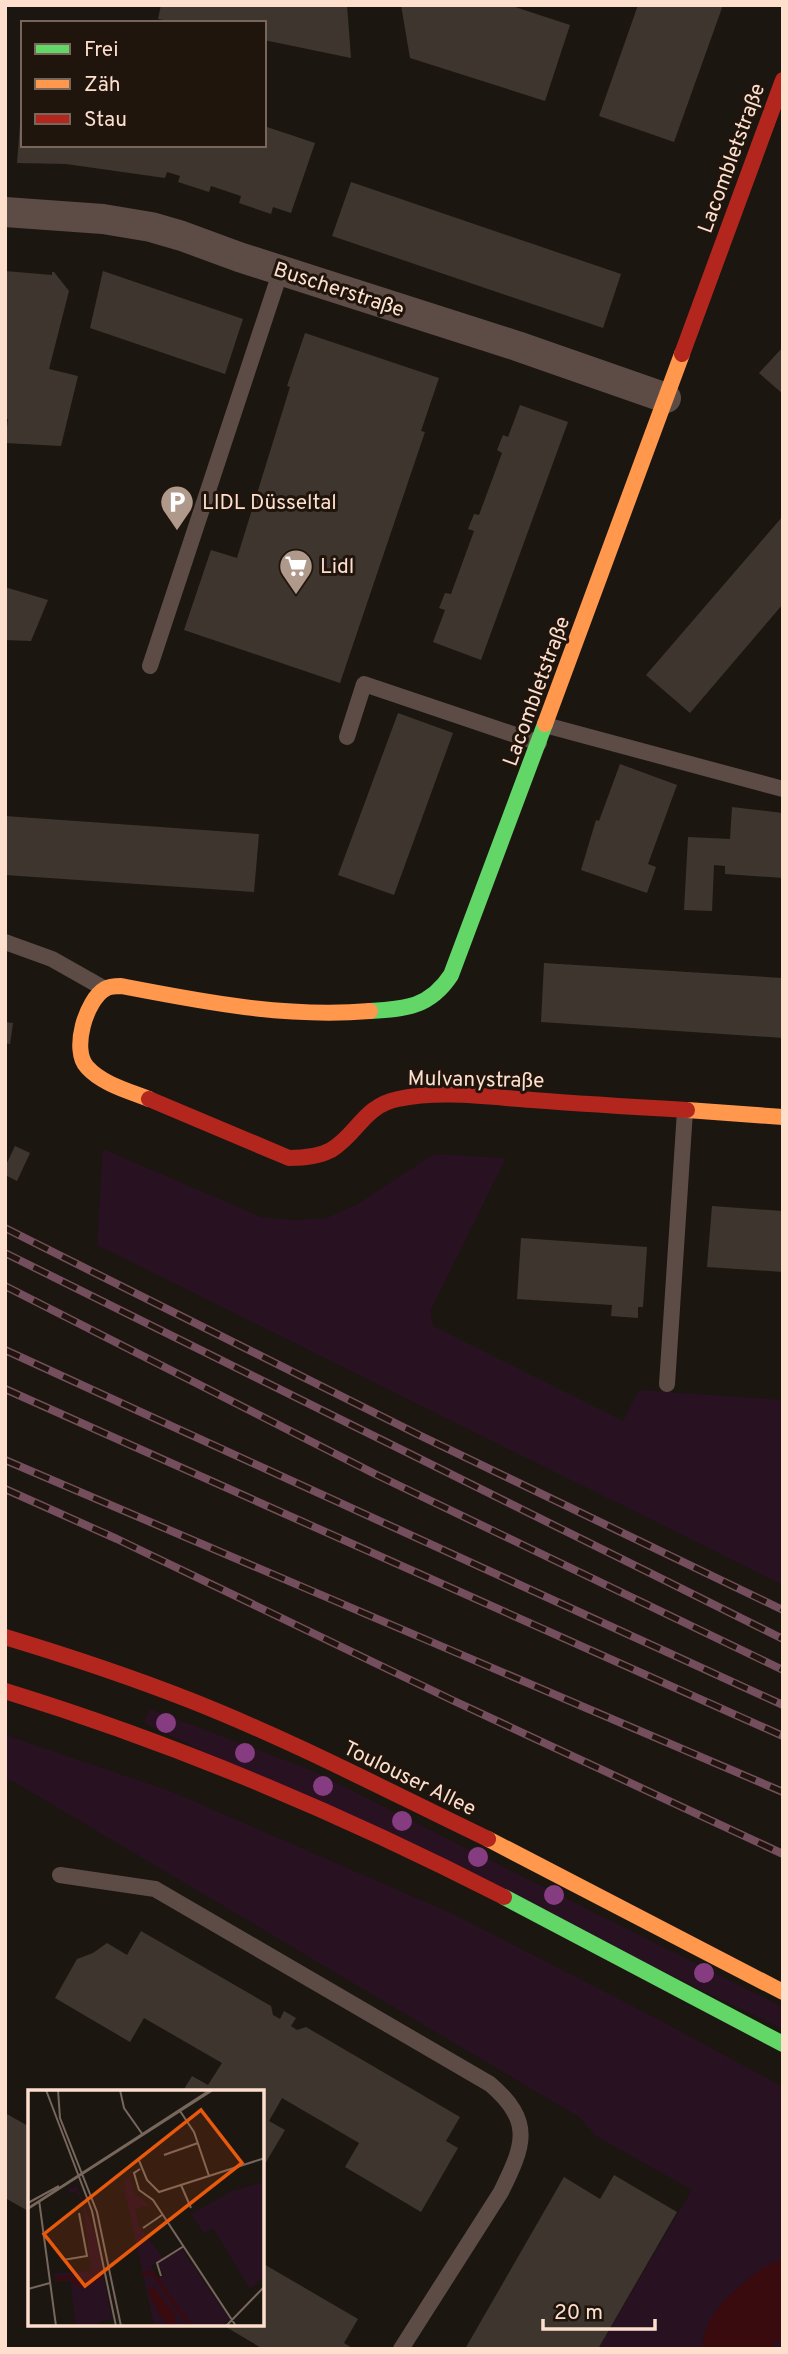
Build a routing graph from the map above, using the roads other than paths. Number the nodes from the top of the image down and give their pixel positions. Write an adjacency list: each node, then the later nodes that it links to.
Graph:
1 (783, 80): 4 (street, Lacombletstraße)
2 (5, 212): 3 (street, Buscherstraße)
3 (281, 270): 4 (street, Buscherstraße); 5 (lane)
4 (666, 398): 6 (street, Lacombletstraße)
5 (150, 666)
6 (545, 725): 8 (street, Lacombletstraße); 9 (lane)
7 (347, 737): 8 (lane)
8 (539, 743): 11 (street, Lacombletstraße)
9 (783, 789)
10 (5, 942): 11 (lane)
11 (105, 989): 12 (street, Mulvanystraße)
12 (685, 1111): 13 (street, Mulvanystraße); 14 (lane)
13 (783, 1117)
14 (667, 1384)
15 (5, 1637): 18 (street, Toulouser Allee)
16 (5, 1691): 19 (street)
17 (60, 1875): 20 (lane)
18 (783, 1992)
19 (783, 2044)
20 (401, 2349)

